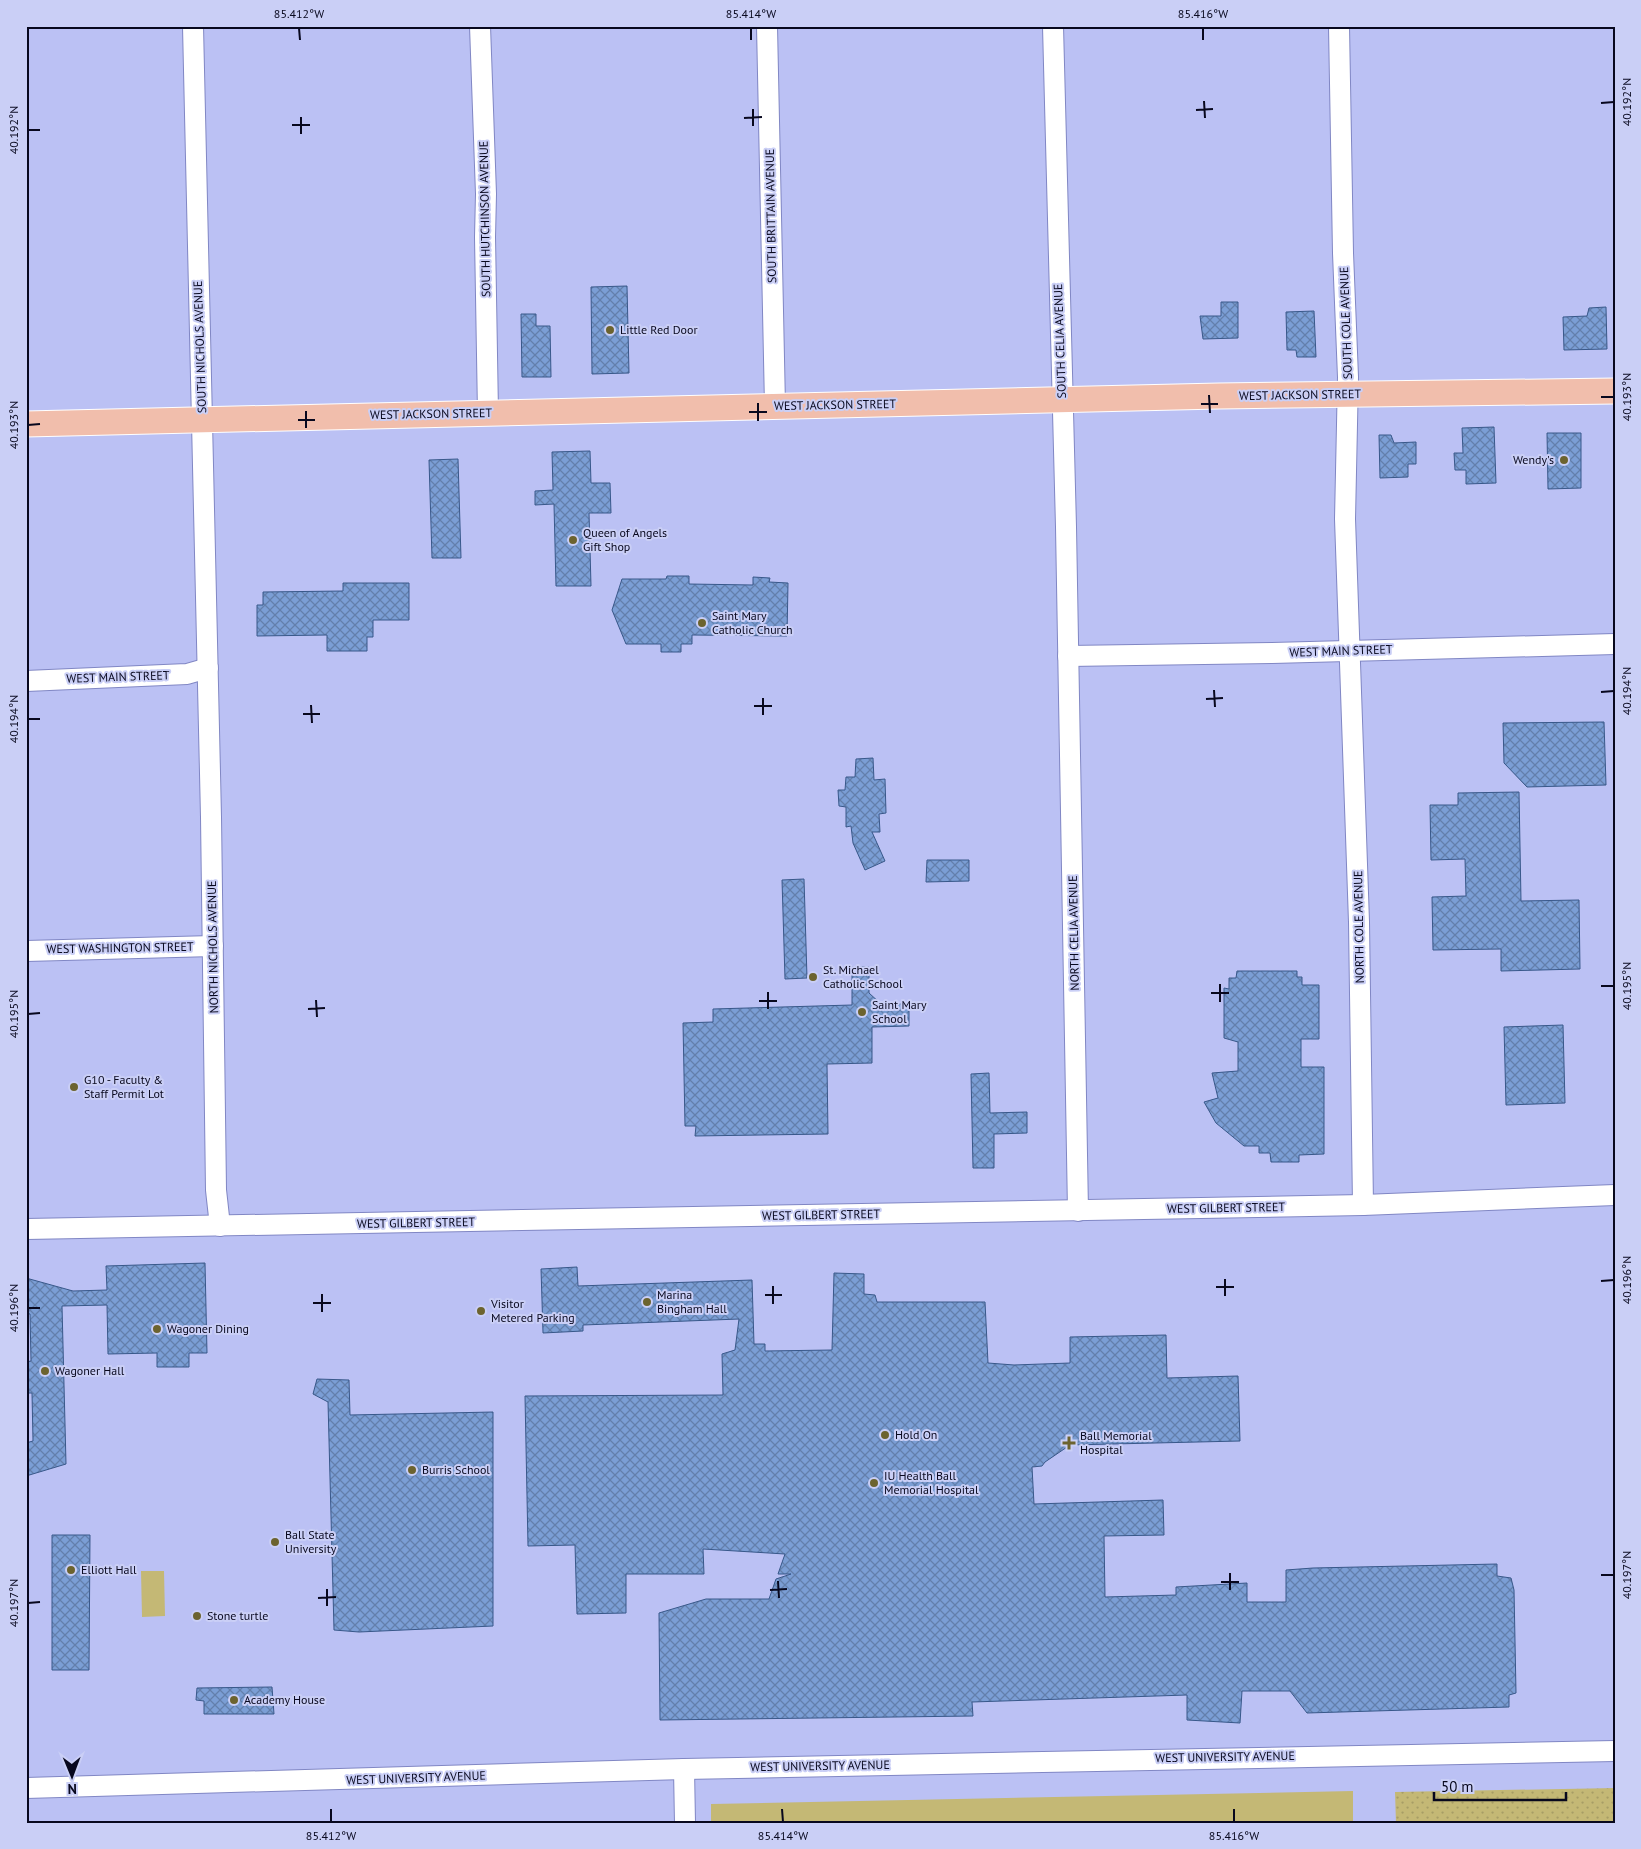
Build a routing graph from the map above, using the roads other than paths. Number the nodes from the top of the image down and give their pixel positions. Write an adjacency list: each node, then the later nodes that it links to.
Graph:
1 (193, 26): 11 (street, SOUTH NICHOLS AVENUE)
2 (480, 26): 10 (street, SOUTH HUTCHINSON AVENUE)
3 (766, 26): 9 (street, SOUTH BRITTAIN AVENUE)
4 (1053, 26): 8 (street, SOUTH CELIA AVENUE)
5 (1339, 26): 7 (street, SOUTH COLE AVENUE)
6 (1615, 391): 7 (main road, WEST JACKSON STREET)
7 (1348, 395): 8 (main road, WEST JACKSON STREET); 14 (street, SOUTH COLE AVENUE)
8 (1062, 400): 9 (main road, WEST JACKSON STREET); 15 (street, SOUTH CELIA AVENUE)
9 (775, 406): 10 (main road, WEST JACKSON STREET)
10 (488, 413): 11 (main road, WEST JACKSON STREET)
11 (202, 419): 12 (main road, WEST JACKSON STREET); 16 (street, SOUTH NICHOLS AVENUE)
12 (26, 424)
13 (1615, 644): 14 (street, WEST MAIN STREET)
14 (1349, 650): 15 (street, WEST MAIN STREET); 21 (street, NORTH COLE AVENUE)
15 (1068, 656): 22 (street, NORTH CELIA AVENUE)
16 (208, 668): 17 (street, WEST MAIN STREET); 18 (street, NORTH NICHOLS AVENUE)
17 (26, 681)
18 (213, 946): 19 (street, WEST WASHINGTON STREET); 23 (street, NORTH NICHOLS AVENUE)
19 (26, 951)
20 (1615, 1196): 21 (street, WEST GILBERT STREET)
21 (1363, 1205): 22 (street, WEST GILBERT STREET)
22 (1078, 1211): 23 (street, WEST GILBERT STREET)
23 (220, 1226): 24 (street, WEST GILBERT STREET)
24 (26, 1229)
25 (1615, 1751): 26 (street, WEST UNIVERSITY AVENUE)
26 (684, 1769): 27 (street, WEST UNIVERSITY AVENUE); 28 (street)
27 (26, 1788)
28 (685, 1823)

